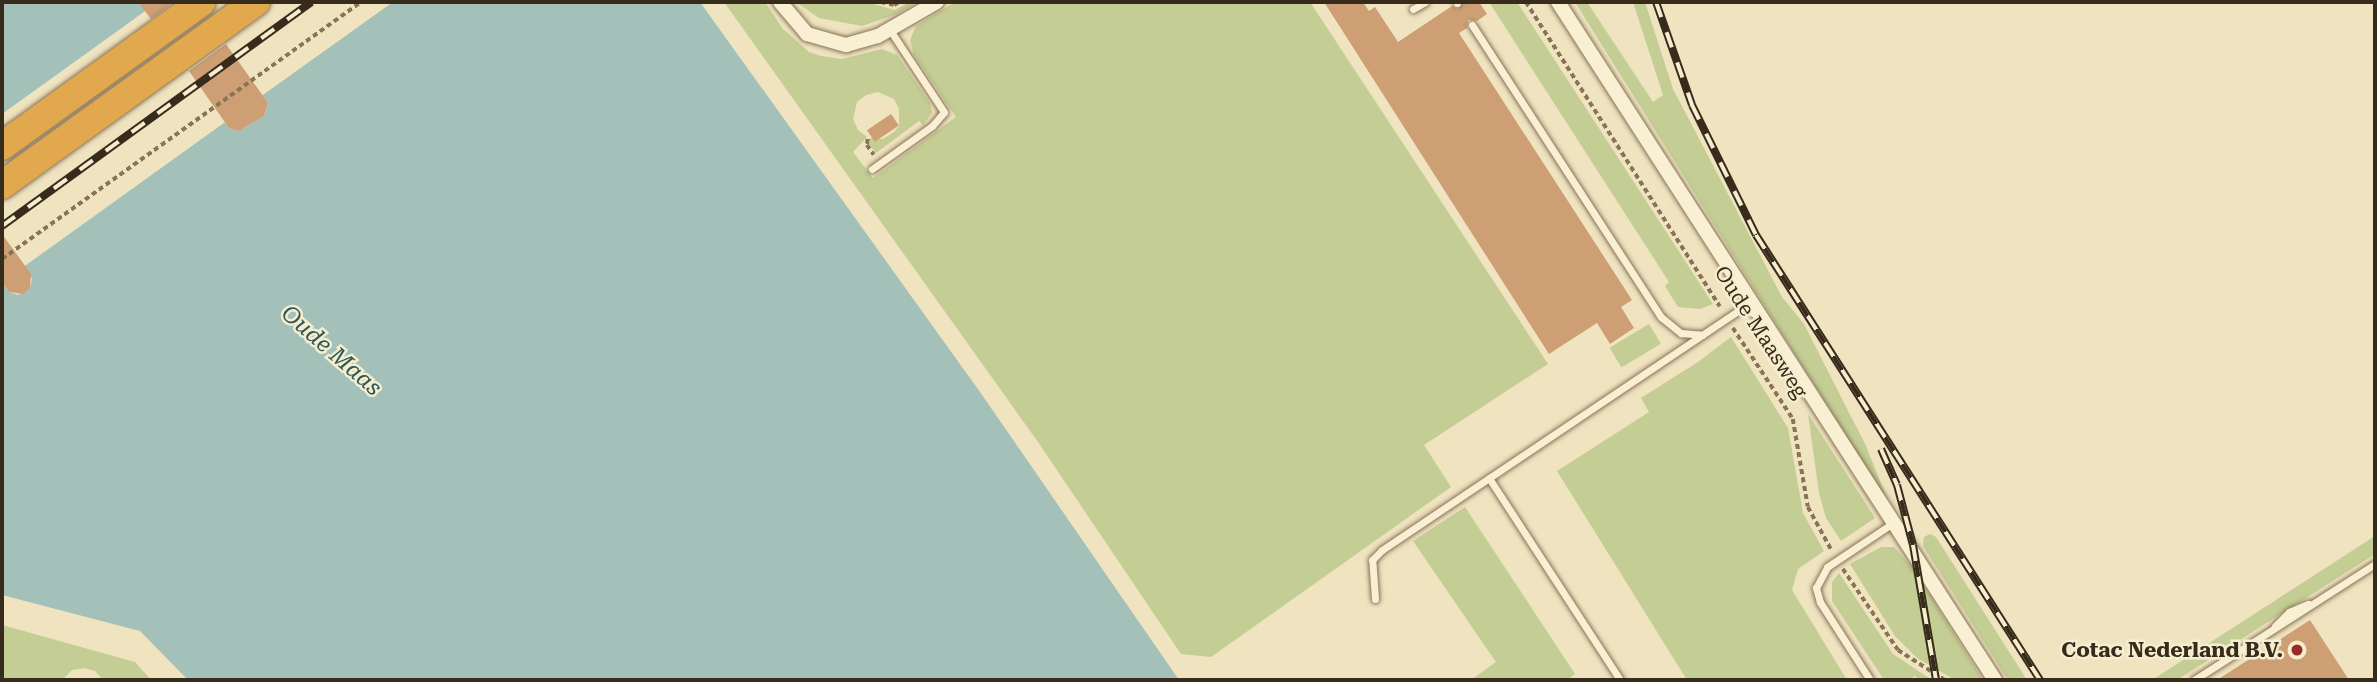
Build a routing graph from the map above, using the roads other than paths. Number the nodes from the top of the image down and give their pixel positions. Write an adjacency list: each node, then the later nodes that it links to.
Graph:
1 (202, 2): 10 (highway)
2 (256, 2): 12 (highway)
3 (780, 2): 9 (street)
4 (937, 2): 9 (street)
5 (1424, 2): 7 (lane)
6 (1558, 2): 13 (street, Oude Maasweg)
7 (1413, 9)
8 (1472, 25): 14 (lane)
9 (890, 30): 11 (lane)
10 (2, 146)
11 (872, 169)
12 (2, 186)
13 (1753, 301): 14 (lane); 16 (street, Oude Maasweg)
14 (1703, 335): 15 (lane)
15 (1489, 478): 18 (lane); 19 (lane)
16 (1893, 523): 20 (lane); 21 (street, Oude Maasweg)
17 (2375, 564): 22 (lane)
18 (1375, 599)
19 (1620, 680)
20 (1870, 680)
21 (1995, 680)
22 (2194, 680)

